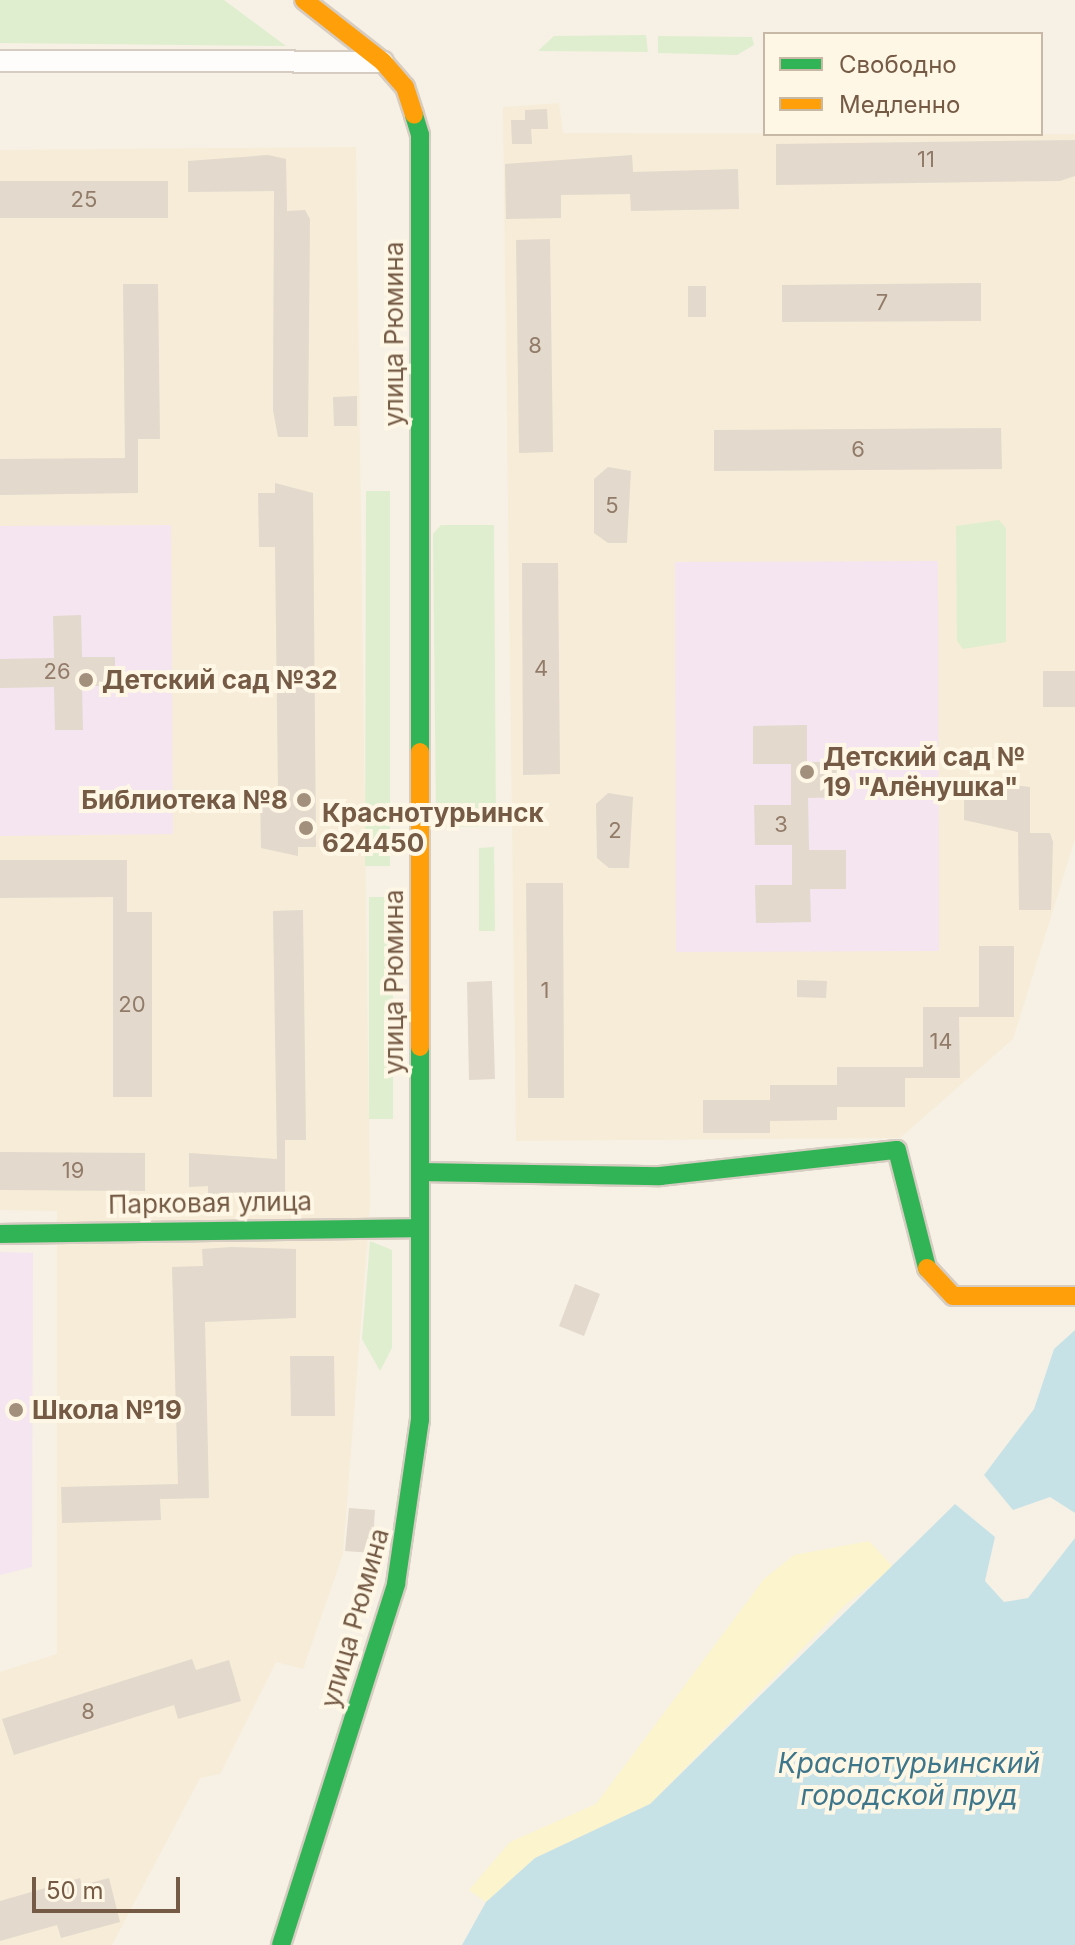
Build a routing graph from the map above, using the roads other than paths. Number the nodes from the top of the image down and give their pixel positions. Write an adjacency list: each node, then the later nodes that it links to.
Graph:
1 (304, 0): 3 (main road, улица Рюмина)
2 (0, 61): 3 (street)
3 (383, 62): 4 (main road, улица Рюмина)
4 (420, 1172): 5 (main road, улица Рюмина); 7 (main road)
5 (420, 1228): 6 (main road, Парковая улица); 8 (main road, улица Рюмина)
6 (0, 1234)
7 (1075, 1296)
8 (281, 1945)

